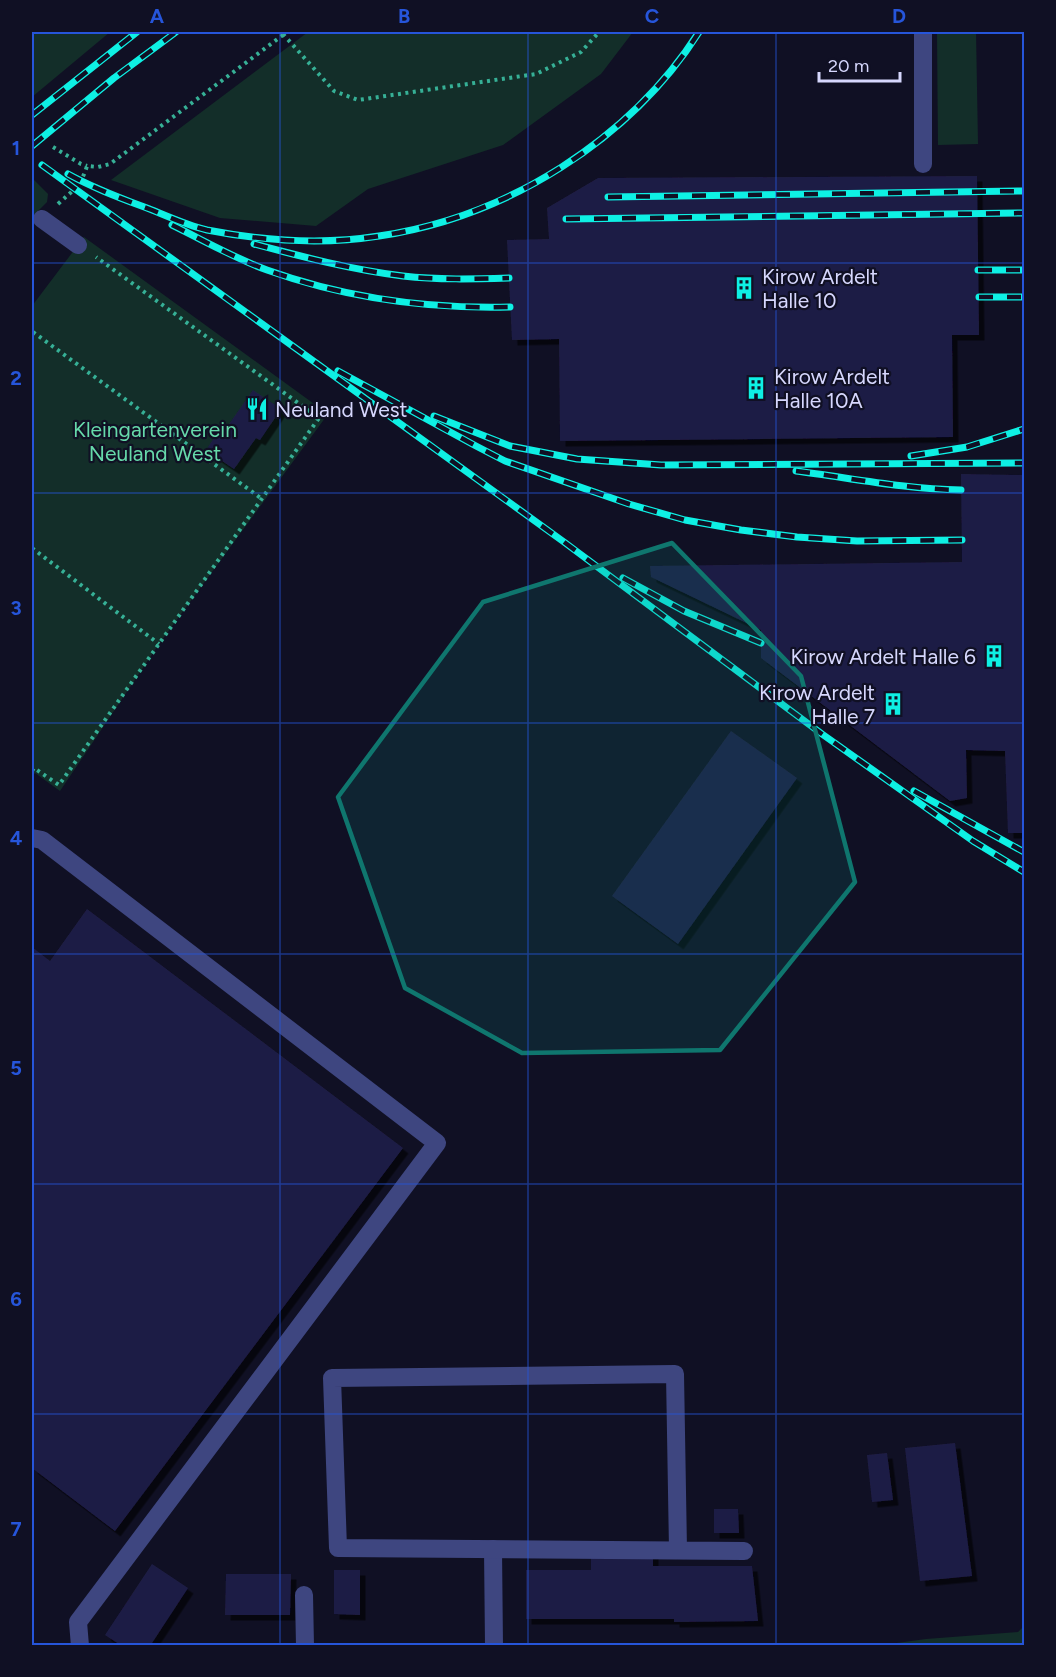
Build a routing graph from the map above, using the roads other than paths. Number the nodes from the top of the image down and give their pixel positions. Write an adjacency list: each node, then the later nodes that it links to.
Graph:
1 (923, 32): 2 (lane)
2 (923, 164)
3 (42, 219): 4 (lane)
4 (78, 245)
5 (32, 838): 10 (lane)
6 (493, 1549): 7 (lane); 7 (lane); 12 (lane)
7 (678, 1550): 8 (lane)
8 (744, 1551)
9 (304, 1594): 11 (lane)
10 (80, 1646)
11 (306, 1646)
12 (494, 1646)

